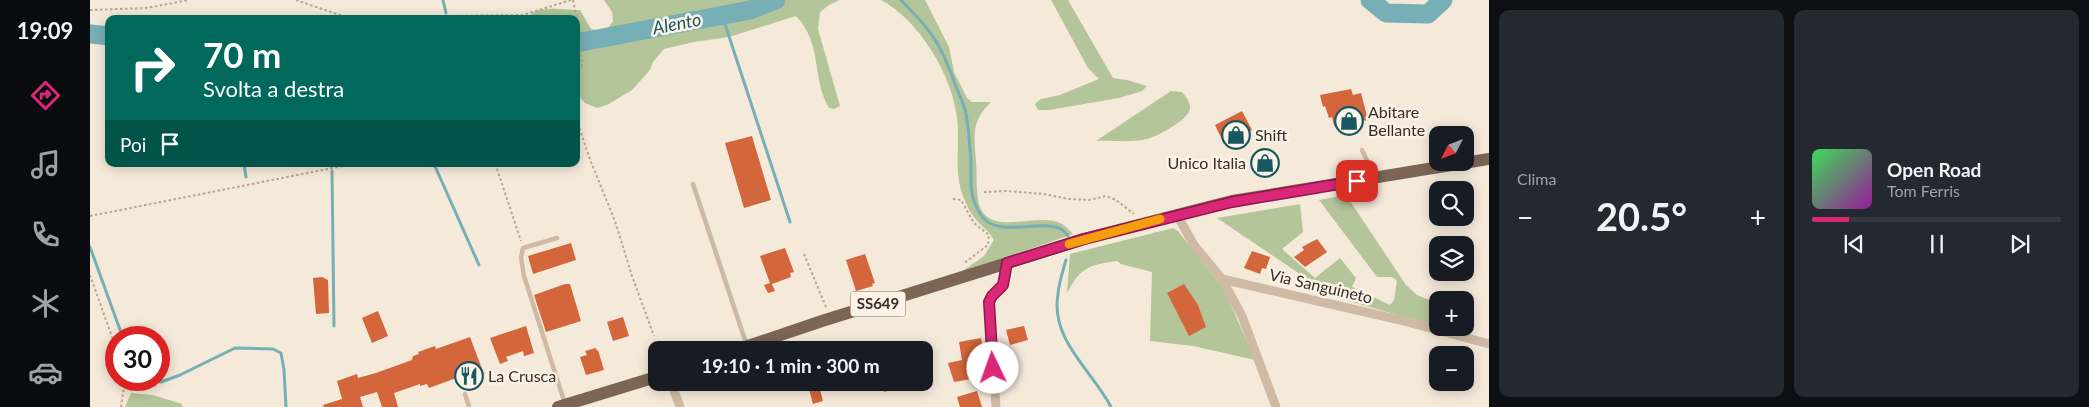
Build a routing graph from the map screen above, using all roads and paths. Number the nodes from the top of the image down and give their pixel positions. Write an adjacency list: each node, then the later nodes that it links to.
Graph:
1 (189, 0): 4 (path)
2 (296, 0): 5 (path)
3 (572, 0): 6 (path); 7 (path)
4 (90, 10)
5 (339, 15)
6 (484, 15)
7 (576, 15)
8 (580, 51): 9 (path)
9 (580, 68)
10 (580, 130): 31 (path)
11 (1362, 150): 15 (lane)
12 (1489, 159): 15 (main road, SS649)
13 (338, 167): 20 (path)
14 (497, 167): 23 (path)
15 (1375, 178): 19 (main road, SS649)
16 (693, 184): 32 (lane)
17 (984, 192): 21 (path)
18 (953, 199): 28 (path)
19 (1177, 215): 21 (main road, SS649); 27 (street)
20 (90, 216)
21 (1146, 223): 25 (main road, SS649)
22 (557, 238): 23 (lane)
23 (523, 248): 39 (lane)
24 (804, 254): 29 (path)
25 (1007, 263): 28 (main road, SS649); 43 (street)
26 (90, 275): 30 (path)
27 (1222, 278): 34 (street, Via Sanguineto); 44 (street)
28 (954, 280): 29 (main road, SS649)
29 (830, 318): 33 (main road, SS649)
30 (108, 326)
31 (654, 336)
32 (740, 341)
33 (763, 341)
34 (1489, 344)
35 (648, 379): 39 (main road)
36 (123, 391): 40 (path)
37 (674, 391): 42 (street)
38 (465, 394): 41 (lane)
39 (562, 406)
40 (121, 407)
41 (469, 407)
42 (680, 407)
43 (996, 407)
44 (1276, 407)

